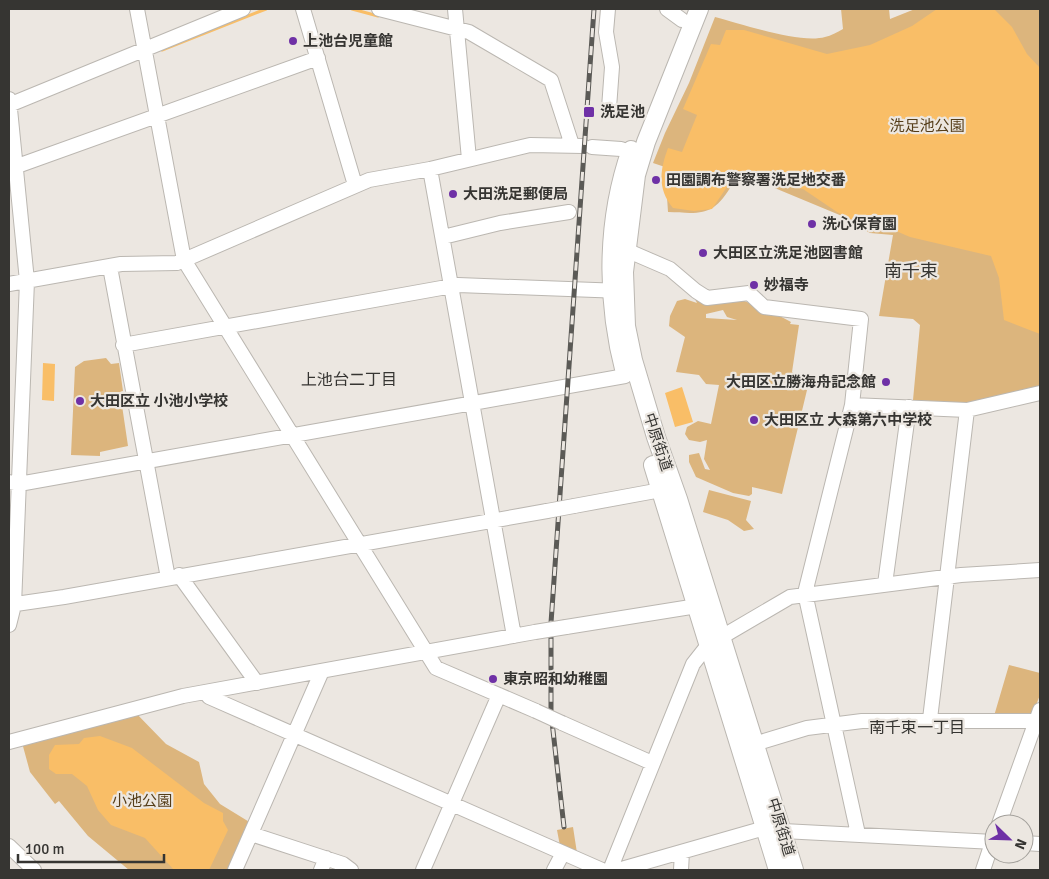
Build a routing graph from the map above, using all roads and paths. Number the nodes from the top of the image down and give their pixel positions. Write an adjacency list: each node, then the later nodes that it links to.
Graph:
1 (138, 9): 11 (street)
2 (243, 9): 11 (street)
3 (304, 9): 12 (street)
4 (379, 9): 10 (street)
5 (455, 9): 10 (street)
6 (608, 9): 15 (street)
7 (667, 9): 9 (street)
8 (699, 9): 18 (main road, 中原街道)
9 (684, 14): 18 (main road, 中原街道)
10 (457, 28): 17 (street); 19 (street)
11 (144, 49): 14 (street); 16 (street)
12 (318, 58): 16 (street); 22 (street)
13 (9, 99): 14 (street)
14 (9, 108): 20 (street)
15 (609, 108)
16 (157, 116): 20 (street); 26 (street)
17 (582, 146): 18 (street); 19 (street)
18 (636, 154): 25 (main road, 中原街道); 31 (main road, 中原街道)
19 (469, 159): 21 (street)
20 (12, 168): 28 (street)
21 (430, 169): 22 (street); 24 (street)
22 (355, 185): 26 (street)
23 (569, 212): 24 (street)
24 (442, 237): 30 (street)
25 (626, 250): 31 (main road, 中原街道); 37 (street)
26 (184, 260): 27 (street); 32 (street)
27 (110, 267): 28 (street); 33 (street)
28 (26, 281): 29 (street); 42 (street)
29 (9, 284)
30 (452, 286): 31 (street); 32 (street); 36 (street)
31 (618, 291): 34 (main road, 中原街道); 53 (main road, 中原街道)
32 (224, 326): 33 (street); 40 (street)
33 (123, 345): 41 (street)
34 (626, 376): 36 (street); 43 (main road, 中原街道)
35 (1040, 393): 39 (street)
36 (472, 402): 40 (street); 44 (street)
37 (852, 405): 38 (street); 50 (street)
38 (909, 407): 39 (street); 49 (street)
39 (967, 410): 48 (street)
40 (292, 435): 41 (street); 45 (street)
41 (146, 462): 42 (street); 47 (street)
42 (14, 483): 51 (street)
43 (661, 490): 44 (street, bridge); 52 (main road, 中原街道)
44 (493, 520): 45 (street); 55 (street)
45 (359, 544): 47 (street); 57 (street)
46 (1040, 570): 48 (street)
47 (173, 577): 51 (street); 59 (street)
48 (947, 577): 49 (street); 63 (street)
49 (885, 584): 50 (street)
50 (805, 594): 56 (street); 64 (street)
51 (12, 605): 54 (street)
52 (696, 606): 53 (street); 55 (street, bridge); 56 (main road, 中原街道)
53 (714, 619): 56 (main road, 中原街道)
54 (9, 624)
55 (514, 636): 57 (street)
56 (715, 642): 67 (main road, 中原街道); 68 (street); 71 (main road, 中原街道)
57 (426, 653): 58 (street); 61 (street)
58 (322, 671): 59 (street); 65 (street)
59 (257, 683): 60 (street)
60 (205, 692): 65 (street); 66 (street)
61 (499, 695): 68 (street, bridge); 69 (street)
62 (1039, 718): 63 (street); 70 (street)
63 (930, 719): 64 (street)
64 (832, 724): 67 (street); 74 (street)
65 (294, 735): 69 (street); 73 (street)
66 (9, 742)
67 (754, 744): 72 (main road, 中原街道)
68 (652, 763): 86 (street)
69 (452, 805): 78 (street); 83 (street)
70 (1003, 814)
71 (765, 828): 77 (street); 89 (main road, 中原街道)
72 (783, 831): 74 (street); 90 (main road, 中原街道)
73 (251, 834): 79 (street); 81 (street)
74 (858, 834): 75 (street)
75 (984, 840)
76 (9, 846): 80 (street)
77 (682, 852): 87 (street); 88 (street)
78 (563, 853): 84 (street); 85 (street)
79 (324, 864): 82 (street)
80 (34, 870)
81 (235, 870)
82 (351, 870)
83 (423, 870)
84 (554, 870)
85 (602, 870)
86 (610, 870)
87 (618, 870)
88 (681, 870)
89 (778, 870)
90 (794, 870)

